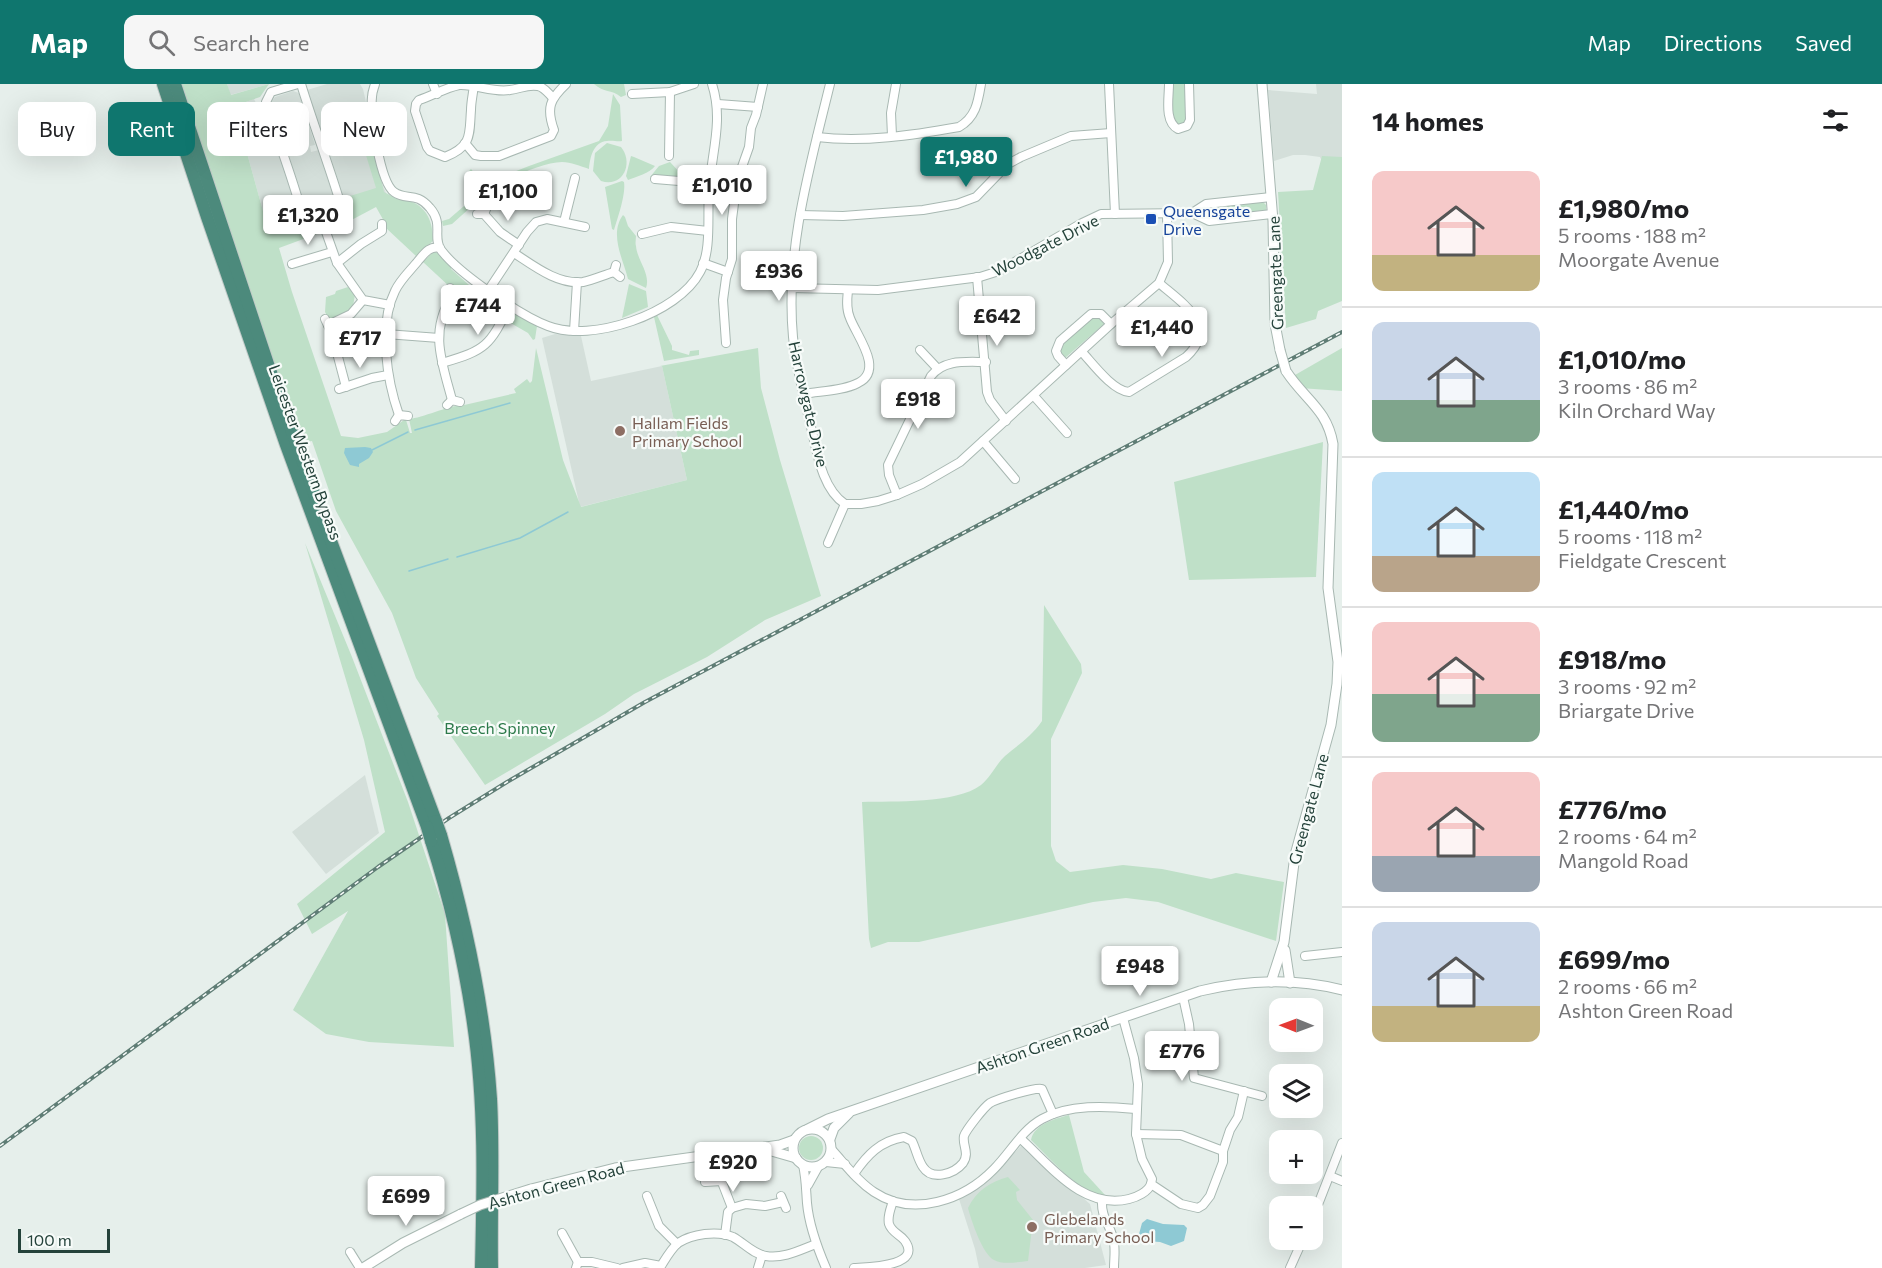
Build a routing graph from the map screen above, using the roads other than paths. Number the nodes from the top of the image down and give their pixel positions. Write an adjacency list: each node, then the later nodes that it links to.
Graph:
1 (164, 84): 94 (highway, Leicester Western Bypass)
2 (175, 84): 94 (highway, Leicester Western Bypass)
3 (299, 84): 19 (street); 38 (street)
4 (367, 84): 23 (street)
5 (375, 84): 23 (street)
6 (433, 84): 21 (street)
7 (566, 84): 24 (street)
8 (694, 84): 20 (street)
9 (712, 84): 25 (street)
10 (763, 84): 26 (street)
11 (830, 84): 29 (street, Harrowgate Drive)
12 (896, 84): 28 (street)
13 (981, 84): 28 (street)
14 (1109, 84): 27 (street)
15 (1169, 84): 16 (street)
16 (1189, 84)
17 (1262, 84): 37 (street, Greengate Lane)
18 (474, 85): 21 (street); 24 (street); 30 (street)
19 (276, 87): 39 (street)
20 (670, 92): 22 (street); 31 (street)
21 (437, 93): 30 (street)
22 (630, 94)
23 (371, 95): 53 (street)
24 (552, 97): 30 (street)
25 (718, 104): 26 (street); 33 (street)
26 (758, 107): 35 (street)
27 (1111, 133): 42 (street); 45 (street)
28 (892, 136): 29 (street)
29 (817, 137): 45 (street, Harrowgate Drive)
30 (465, 143)
31 (669, 158)
32 (576, 175): 46 (street)
33 (711, 177): 35 (street); 36 (street)
34 (655, 179): 36 (street)
35 (737, 181): 60 (street)
36 (709, 189): 49 (street)
37 (1271, 197): 41 (street, Woodgate Drive); 44 (street, Greengate Lane)
38 (339, 199)
39 (301, 210)
40 (483, 211): 52 (street)
41 (1192, 213): 43 (street, Woodgate Drive); 44 (street, Woodgate Drive)
42 (1115, 214): 43 (street, Woodgate Drive); 61 (street, Woodgate Drive)
43 (1167, 214): 63 (street)
44 (1272, 214): 96 (street, Greengate Lane, bridge)
45 (800, 215): 64 (street, Harrowgate Drive)
46 (564, 222): 47 (street); 52 (street)
47 (585, 227)
48 (382, 228): 56 (street)
49 (708, 231): 51 (street); 57 (street)
50 (326, 232): 54 (street)
51 (640, 235)
52 (519, 245): 55 (street)
53 (440, 248): 66 (street); 69 (street)
54 (332, 252): 56 (street); 58 (street)
55 (514, 253): 62 (street); 66 (street)
56 (337, 263): 68 (street)
57 (704, 263): 60 (street); 72 (street)
58 (290, 265)
59 (617, 271): 62 (street)
60 (728, 272): 75 (street)
61 (977, 277): 65 (street, Woodgate Drive); 78 (street)
62 (577, 282): 72 (street)
63 (1159, 284): 71 (street); 77 (street)
64 (792, 288): 65 (street, Woodgate Drive); 83 (street, Harrowgate Drive)
65 (848, 290): 83 (street)
66 (488, 291): 70 (street)
67 (454, 294): 74 (street)
68 (363, 300): 69 (street); 82 (street)
69 (390, 305): 73 (street)
70 (510, 305): 72 (street); 79 (street)
71 (1111, 324): 77 (street); 80 (street)
72 (574, 331)
73 (386, 334): 74 (street); 82 (street)
74 (439, 338): 79 (street)
75 (726, 343)
76 (920, 349): 81 (street)
77 (1082, 352): 80 (street)
78 (986, 362): 81 (street); 87 (street)
79 (442, 363): 85 (street)
80 (1066, 365): 84 (street)
81 (937, 368): 91 (street)
82 (388, 375): 86 (street)
83 (804, 394): 92 (street, Harrowgate Drive)
84 (1034, 396): 87 (street); 88 (street)
85 (453, 402)
86 (408, 416)
87 (1006, 421): 89 (street)
88 (1067, 433)
89 (983, 441): 90 (street); 91 (street)
90 (1017, 467)
91 (897, 495): 92 (street)
92 (845, 504): 93 (street)
93 (828, 545)
94 (431, 824): 95 (highway, bridge)
95 (436, 838): 146 (highway); 147 (highway)
96 (1284, 942): 99 (street, Greengate Lane); 100 (street, Greengate Lane)
97 (1342, 952): 98 (street)
98 (1305, 956)
99 (1271, 982): 100 (street, Ashton Green Road); 102 (street, Ashton Green Road)
100 (1290, 983): 101 (street, Ashton Green Road)
101 (1342, 990)
102 (1183, 997): 103 (street, Ashton Green Road); 104 (street)
103 (1123, 1018): 106 (street); 107 (street, Ashton Green Road)
104 (1244, 1091): 105 (street); 117 (street)
105 (1262, 1096)
106 (1136, 1109): 108 (street); 110 (street)
107 (851, 1111): 109 (street, Ashton Green Road); 111 (street)
108 (1053, 1114): 112 (street); 122 (street)
109 (808, 1129): 111 (street); 113 (street, Ashton Green Road)
110 (1136, 1134): 117 (street); 127 (street)
111 (830, 1139): 116 (street)
112 (1021, 1139): 131 (street); 132 (street)
113 (794, 1140): 115 (street, Ashton Green Road); 118 (street)
114 (1342, 1143): 123 (street)
115 (760, 1148): 118 (street, Ashton Green Road); 143 (street, Ashton Green Road, bridge)
116 (832, 1150): 119 (street); 120 (street)
117 (1223, 1151): 127 (street)
118 (799, 1162): 119 (street, Ashton Green Road); 128 (street)
119 (822, 1164): 120 (street); 128 (street)
120 (845, 1164): 122 (street)
121 (718, 1172): 124 (street)
122 (854, 1174): 132 (street)
123 (1330, 1176): 125 (street); 130 (street)
124 (722, 1181): 126 (street); 134 (street)
125 (1342, 1181)
126 (705, 1182)
127 (1151, 1184): 131 (street)
128 (806, 1190): 138 (street)
129 (647, 1196): 137 (street)
130 (1322, 1196)
131 (1102, 1200): 153 (street)
132 (893, 1201): 145 (street)
133 (783, 1202): 134 (street)
134 (732, 1208): 136 (street)
135 (562, 1233): 142 (street)
136 (724, 1235): 137 (street); 141 (street)
137 (677, 1244): 144 (street)
138 (816, 1244): 141 (street); 151 (street)
139 (1299, 1250): 154 (street)
140 (350, 1252): 143 (street)
141 (762, 1256): 150 (street)
142 (577, 1265): 148 (street)
143 (363, 1267)
144 (662, 1267): 149 (street)
145 (877, 1267): 152 (street)
146 (482, 1268)
147 (492, 1268)
148 (617, 1268)
149 (623, 1268)
150 (758, 1268)
151 (826, 1268)
152 (854, 1268)
153 (1114, 1268)
154 (1290, 1268)

